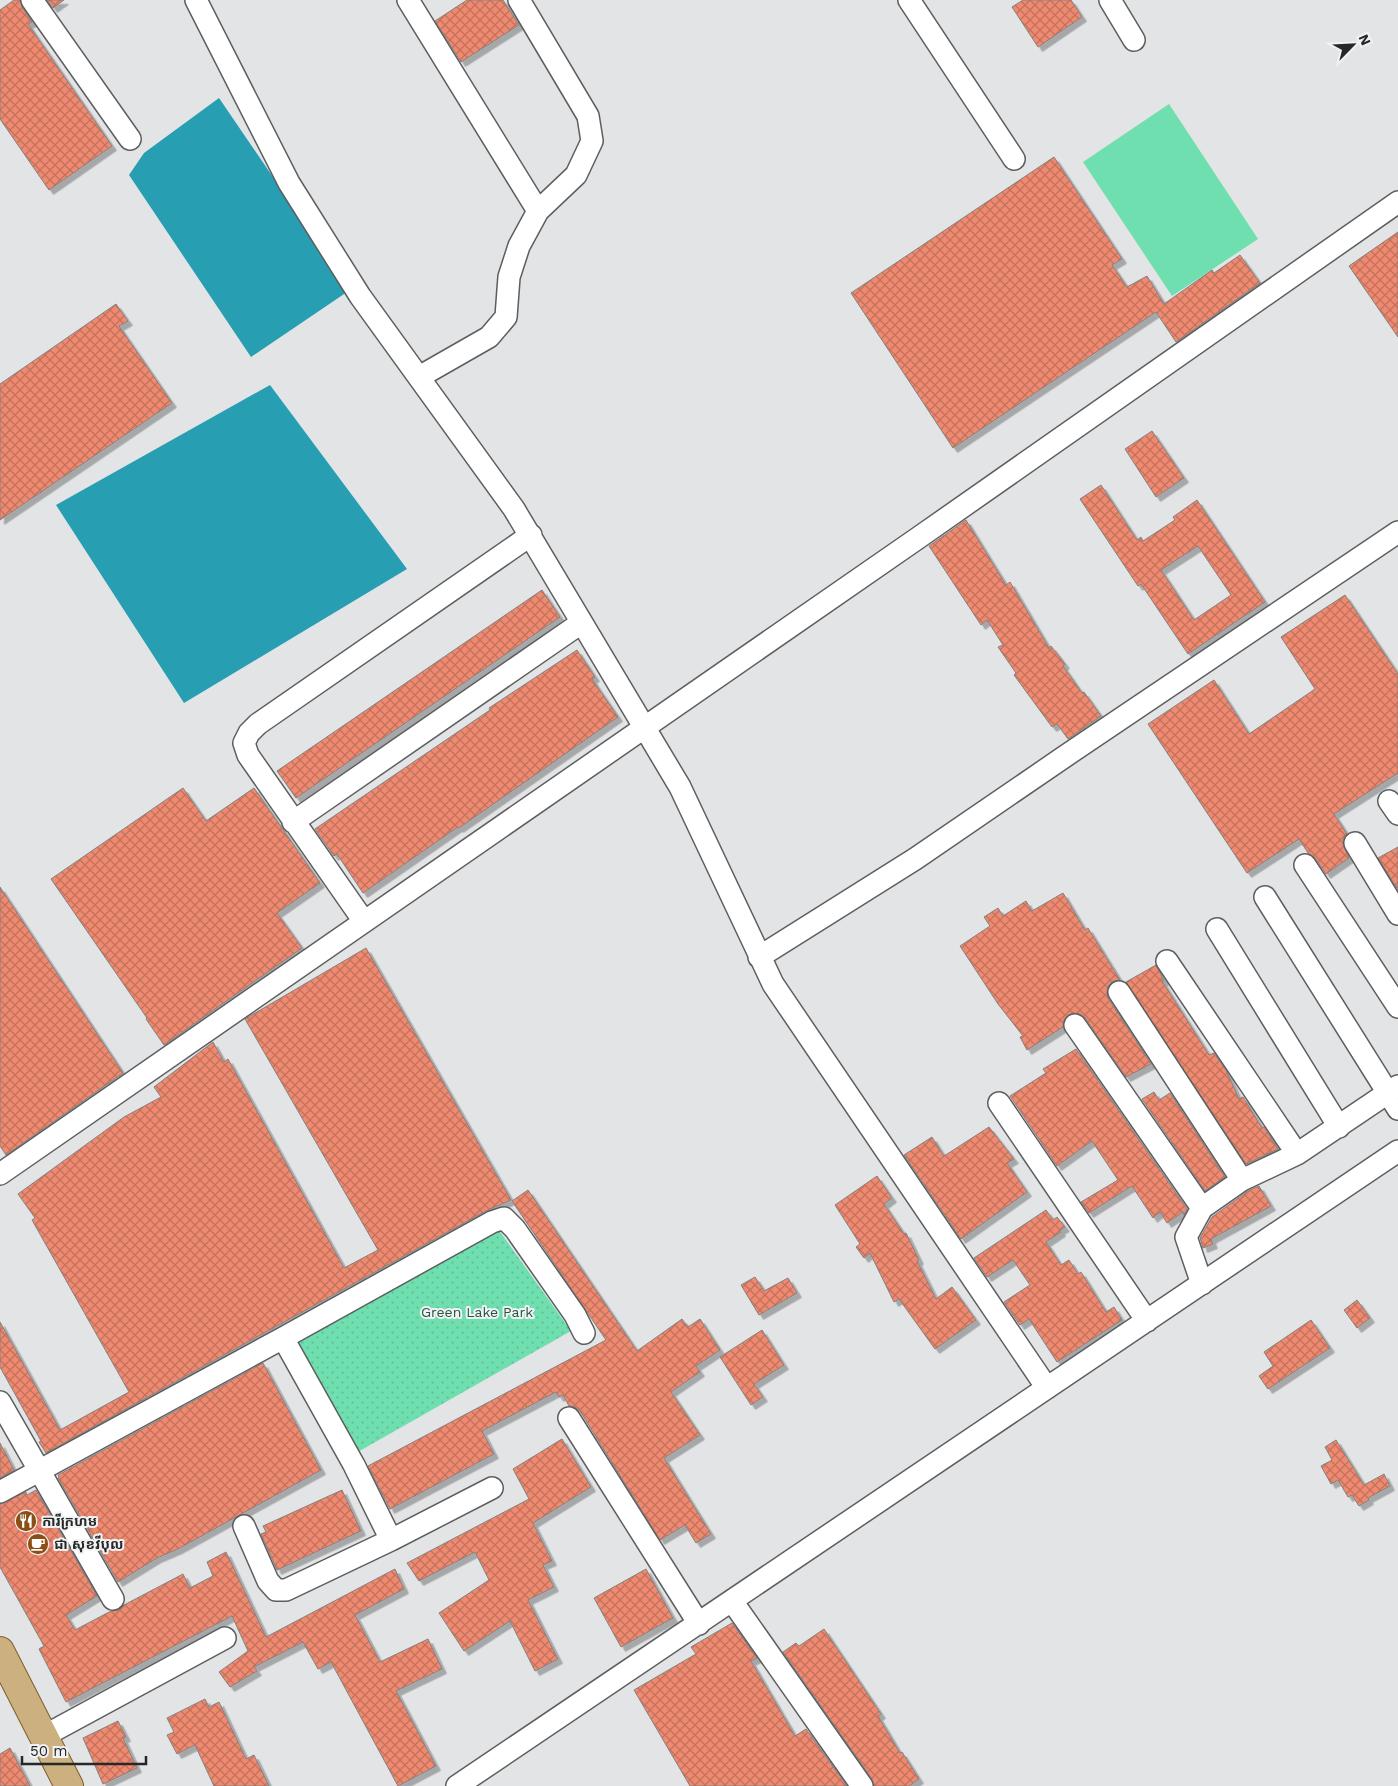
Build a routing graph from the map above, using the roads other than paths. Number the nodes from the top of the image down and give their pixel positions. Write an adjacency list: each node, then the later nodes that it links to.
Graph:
1 (32, 0): 8 (street)
2 (196, 0): 12 (street)
3 (408, 0): 11 (street)
4 (519, 0): 11 (street)
5 (908, 0): 9 (street)
6 (1110, 0): 7 (street)
7 (1134, 40)
8 (130, 139)
9 (1014, 159)
10 (1398, 202): 16 (street)
11 (538, 211): 12 (street)
12 (419, 377): 13 (street)
13 (531, 535): 15 (street); 17 (street)
14 (1396, 537): 24 (street)
15 (581, 623): 16 (street); 17 (street)
16 (644, 728): 22 (street); 24 (street)
17 (293, 822): 22 (street)
18 (1355, 843): 21 (street)
19 (1305, 865): 27 (street)
20 (1265, 897): 29 (street)
21 (1398, 914)
22 (363, 920): 34 (street)
23 (1218, 929): 31 (street)
24 (759, 957): 41 (street)
25 (1167, 961): 33 (street)
26 (1119, 992): 35 (street)
27 (1398, 1007)
28 (1075, 1025): 36 (street)
29 (1395, 1096): 31 (street)
30 (999, 1103): 38 (street)
31 (1339, 1127): 33 (street)
32 (1398, 1151): 37 (street)
33 (1296, 1154): 35 (street)
34 (0, 1174)
35 (1242, 1180): 36 (street)
36 (1202, 1208): 37 (street)
37 (1202, 1284): 38 (street)
38 (1147, 1321): 41 (street)
39 (584, 1333): 40 (street)
40 (284, 1338): 44 (street); 48 (street)
41 (1047, 1388): 50 (street)
42 (0, 1402): 44 (street)
43 (569, 1418): 51 (street)
44 (38, 1470): 46 (street); 49 (street)
45 (492, 1488): 48 (street)
46 (0, 1492)
47 (244, 1526): 48 (street)
48 (391, 1540)
49 (112, 1600)
50 (732, 1601): 51 (street); 57 (street)
51 (699, 1624): 56 (street)
52 (225, 1638): 54 (street)
53 (0, 1651): 54 (main road)
54 (44, 1736): 55 (main road)
55 (69, 1786)
56 (457, 1786)
57 (862, 1786)

